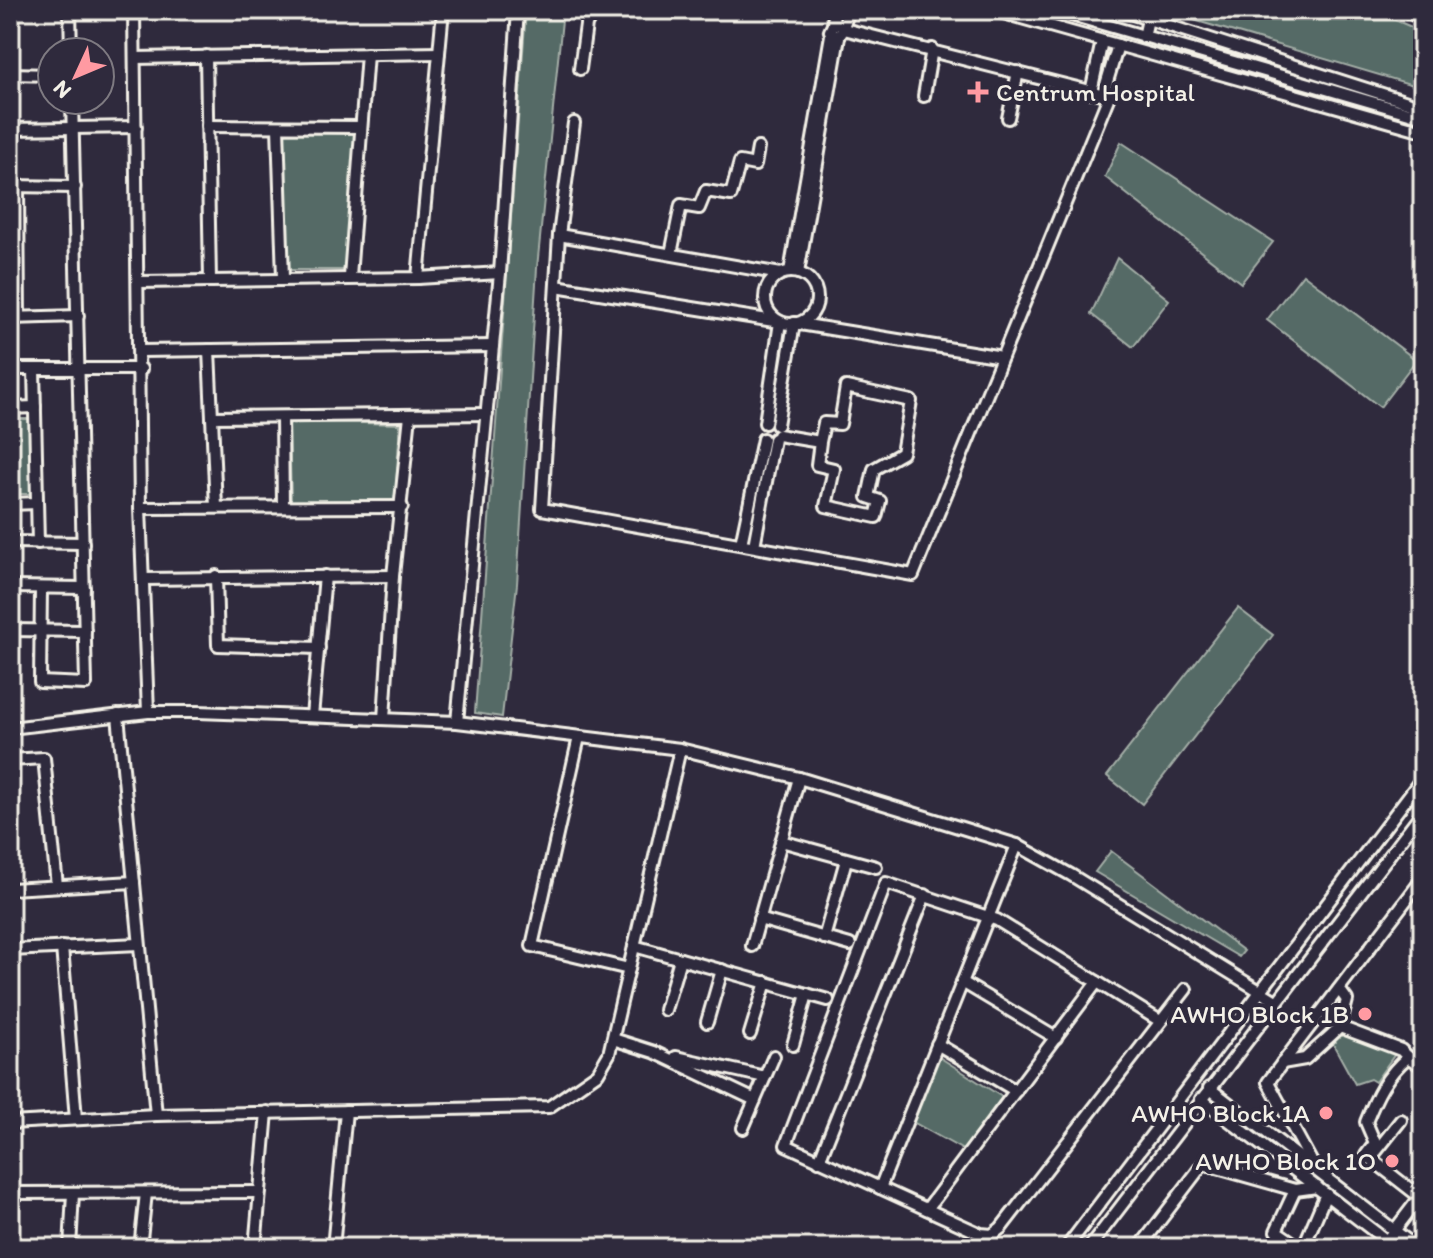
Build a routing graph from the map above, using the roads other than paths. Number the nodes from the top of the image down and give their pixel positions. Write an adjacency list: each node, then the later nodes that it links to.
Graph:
1 (12, 10): 28 (street)
2 (70, 10): 17 (street)
3 (134, 10): 25 (street)
4 (443, 10): 22 (street)
5 (518, 10): 50 (street)
6 (594, 10): 26 (street)
7 (834, 10): 16 (street)
8 (849, 10): 16 (street)
9 (993, 10): 19 (street)
10 (1054, 10): 15 (street)
11 (1403, 10): 14 (street)
12 (1125, 11): 13 (street); 15 (street)
13 (1149, 14): 18 (street); 33 (street)
14 (1423, 19)
15 (1122, 29): 18 (street)
16 (838, 31): 21 (street); 51 (street)
17 (71, 36)
18 (1144, 37): 35 (street)
19 (1102, 41): 20 (street); 30 (street)
20 (1118, 45): 31 (street); 44 (street)
21 (932, 49): 27 (street); 32 (street)
22 (439, 53): 23 (street); 54 (street)
23 (367, 54): 24 (street); 41 (street)
24 (206, 56): 25 (street); 38 (street)
25 (135, 58): 39 (street)
26 (580, 69)
27 (1018, 72): 30 (street); 36 (street)
28 (10, 74): 29 (street)
29 (36, 75)
30 (1091, 92): 31 (street)
31 (1103, 95): 65 (street)
32 (924, 96)
33 (1423, 107)
34 (73, 116): 42 (street)
35 (1423, 117)
36 (1008, 118)
37 (574, 123): 48 (street)
38 (207, 126): 40 (street); 55 (street)
39 (136, 127): 42 (street); 56 (street)
40 (278, 127): 41 (street); 53 (street)
41 (361, 127): 52 (street)
42 (73, 128): 43 (street); 47 (street)
43 (10, 129)
44 (1423, 131)
45 (758, 148): 49 (street)
46 (14, 186): 47 (street); 59 (street)
47 (75, 187): 58 (street)
48 (559, 235): 49 (street); 57 (street)
49 (671, 254): 51 (street)
50 (500, 273): 54 (street); 62 (street)
51 (790, 273): 60 (street); 61 (street)
52 (350, 277): 53 (street); 54 (street)
53 (283, 278): 55 (street)
54 (418, 278)
55 (210, 280): 56 (street)
56 (139, 282): 64 (street)
57 (556, 286): 60 (street); 88 (street)
58 (78, 316): 59 (street); 66 (street)
59 (14, 318)
60 (780, 322): 61 (street); 76 (street)
61 (794, 323): 65 (street); 77 (street)
62 (493, 346): 63 (street); 72 (street)
63 (209, 350): 64 (street); 74 (street)
64 (141, 351): 69 (street)
65 (1002, 357): 89 (street)
66 (78, 368): 68 (street); 69 (street); 87 (street)
67 (10, 369): 68 (street)
68 (34, 369): 70 (street)
69 (141, 369): 84 (street)
70 (35, 407): 71 (street); 79 (street)
71 (10, 408)
72 (487, 414): 73 (street); 105 (street)
73 (410, 415): 75 (street); 83 (street)
74 (212, 417): 75 (street); 81 (street)
75 (282, 417): 82 (street)
76 (765, 423): 77 (street); 77 (street)
77 (773, 434): 78 (street); 88 (street); 89 (street)
78 (820, 442): 78 (street)
79 (37, 503): 80 (street); 86 (street)
80 (10, 504)
81 (216, 507): 82 (street); 84 (street)
82 (283, 507): 83 (street)
83 (402, 507): 92 (street)
84 (140, 508): 93 (street)
85 (10, 542): 86 (street)
86 (38, 543): 87 (street)
87 (83, 543): 96 (street)
88 (741, 544): 89 (street)
89 (754, 546)
90 (216, 576): 91 (street); 93 (street); 100 (street)
91 (325, 576): 92 (street); 100 (street)
92 (393, 576): 104 (street)
93 (145, 579): 101 (street)
94 (10, 587): 95 (street)
95 (41, 588): 96 (street); 98 (street)
96 (84, 588): 99 (street)
97 (10, 630): 98 (street)
98 (41, 630): 99 (street); 99 (street)
99 (85, 631)
100 (319, 648): 103 (street)
101 (148, 712): 102 (street); 103 (street)
102 (118, 715): 106 (street); 118 (street)
103 (312, 716): 104 (street)
104 (384, 719): 105 (street)
105 (457, 722): 107 (street)
106 (10, 728)
107 (579, 737): 108 (street); 132 (street)
108 (680, 749): 111 (street); 127 (street)
109 (10, 760): 119 (street)
110 (1423, 777): 139 (street)
111 (799, 778): 113 (street); 114 (street)
112 (1423, 811): 142 (street)
113 (781, 841): 115 (street); 123 (street)
114 (1017, 845): 122 (street); 139 (street)
115 (846, 860): 116 (street); 124 (street)
116 (876, 867)
117 (1423, 878): 138 (street)
118 (134, 882): 119 (street); 125 (street)
119 (57, 886): 120 (street)
120 (10, 889)
121 (925, 895): 122 (street); 170 (street); 170 (street)
122 (988, 917): 135 (street); 136 (street)
123 (759, 919): 124 (street); 128 (street)
124 (824, 938): 126 (street)
125 (139, 944): 129 (street); 164 (street)
126 (850, 945)
127 (634, 946): 131 (street); 132 (street)
128 (752, 946)
129 (62, 947): 130 (street); 165 (street)
130 (10, 950)
131 (680, 959): 133 (street); 143 (street)
132 (629, 969): 149 (street)
133 (722, 970): 134 (street); 145 (street)
134 (766, 982): 140 (street); 147 (street)
135 (962, 982): 148 (street); 150 (street)
136 (1097, 982): 144 (street); 148 (street)
137 (1186, 989): 144 (street)
138 (1339, 989): 146 (street); 155 (street)
139 (1260, 990): 142 (street); 186 (street)
140 (807, 994): 141 (street); 151 (street)
141 (828, 1000)
142 (1276, 1001): 158 (street)
143 (665, 1010)
144 (1160, 1021): 180 (street)
145 (707, 1022)
146 (1340, 1027): 154 (street); 155 (street)
147 (750, 1034)
148 (1056, 1038): 159 (street)
149 (613, 1039): 152 (street); 162 (street)
150 (937, 1044): 159 (street); 172 (street)
151 (793, 1045)
152 (654, 1052): 157 (street); 161 (street)
153 (774, 1056): 157 (street)
154 (1408, 1057): 156 (street); 169 (street)
155 (1282, 1063): 171 (street)
156 (1423, 1067)
157 (765, 1077): 161 (street)
158 (1209, 1088): 160 (street); 171 (street)
159 (1016, 1091): 180 (street)
160 (1201, 1099): 174 (street); 187 (street)
161 (755, 1100): 168 (street)
162 (346, 1111): 163 (street); 185 (street)
163 (267, 1112): 164 (street); 175 (street)
164 (156, 1115): 165 (street)
165 (76, 1119): 167 (street)
166 (1401, 1120): 169 (street)
167 (10, 1123)
168 (743, 1128)
169 (1370, 1159): 179 (street)
170 (819, 1161): 172 (street)
171 (1316, 1170): 181 (street)
172 (880, 1188): 180 (street)
173 (1295, 1190): 174 (street); 188 (street); 189 (street)
174 (1321, 1190): 181 (street); 189 (street)
175 (259, 1192): 178 (street); 184 (street)
176 (10, 1193): 177 (street)
177 (73, 1193): 178 (street); 182 (street)
178 (146, 1193): 183 (street)
179 (1422, 1195): 181 (street)
180 (927, 1209)
181 (1387, 1240): 190 (street); 191 (street)
182 (70, 1248)
183 (140, 1248)
184 (255, 1248)
185 (333, 1248)
186 (1066, 1248)
187 (1089, 1248)
188 (1139, 1248)
189 (1302, 1248)
190 (1396, 1248)
191 (1417, 1248)

